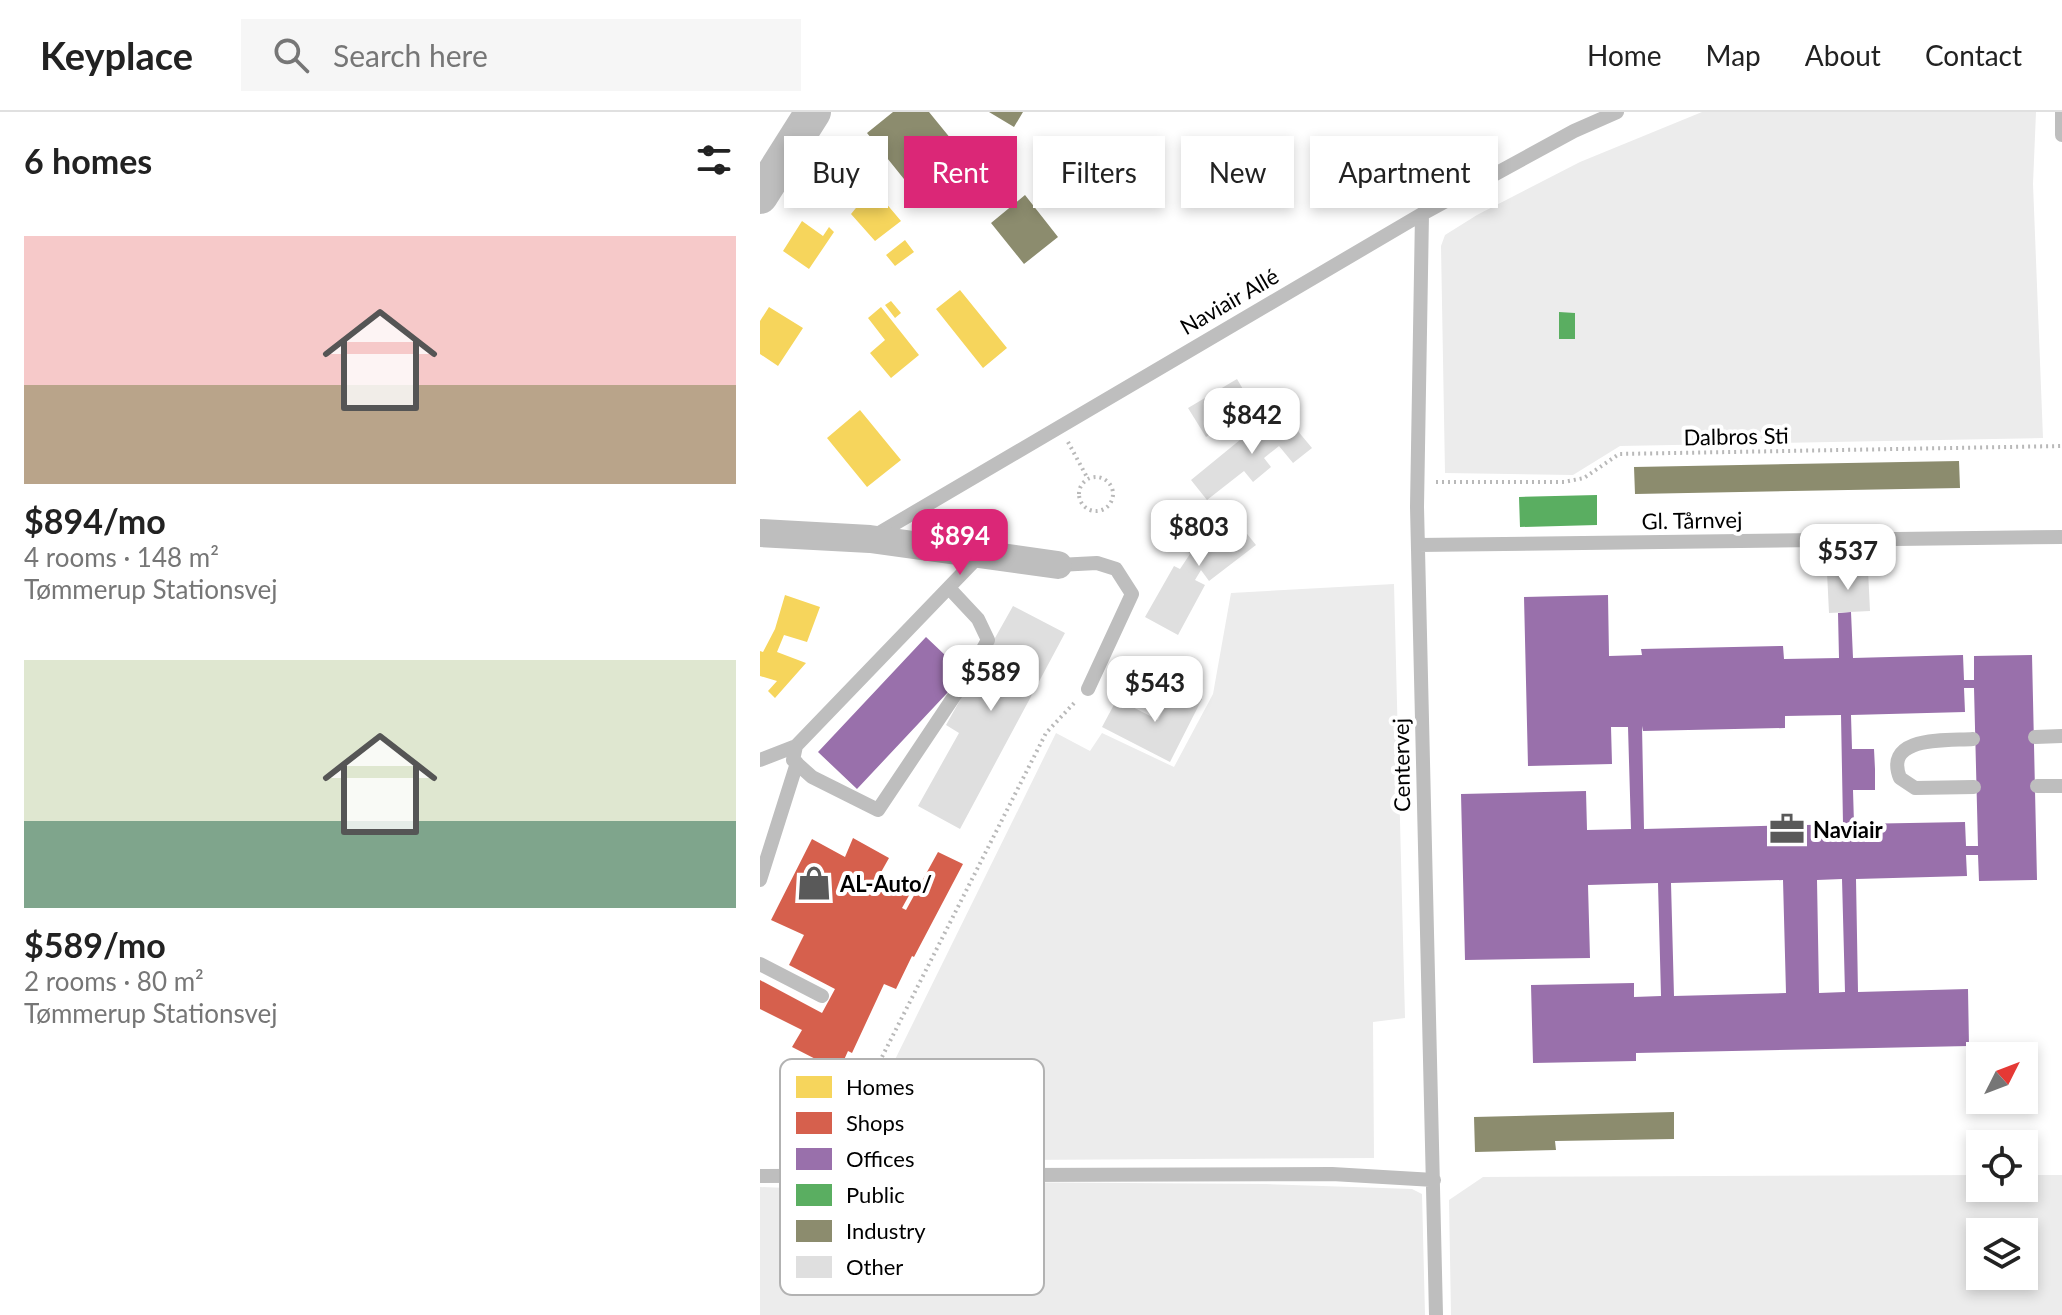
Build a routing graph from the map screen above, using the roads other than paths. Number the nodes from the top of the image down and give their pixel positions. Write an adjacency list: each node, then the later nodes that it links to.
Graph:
1 (813, 112): 5 (street)
2 (1617, 112): 6 (lane, Naviair Allé)
3 (2062, 112): 4 (lane)
4 (2062, 135)
5 (760, 196)
6 (1422, 214): 9 (lane, Naviair Allé); 10 (lane, Centervej)
7 (760, 533): 9 (street)
8 (2062, 537): 10 (lane, Gl. Tårnvej)
9 (870, 539): 11 (street)
10 (1418, 545): 30 (lane, Centervej)
11 (982, 554): 12 (street); 13 (lane)
12 (1058, 565): 14 (lane)
13 (949, 588): 18 (lane); 20 (lane)
14 (1088, 689)
15 (2062, 736): 16 (lane)
16 (2035, 737)
17 (1973, 739): 23 (lane)
18 (796, 746): 19 (lane); 20 (lane)
19 (760, 760)
20 (797, 763): 24 (lane)
21 (2037, 786): 22 (lane)
22 (2062, 786)
23 (1974, 787)
24 (760, 880)
25 (760, 964): 26 (lane)
26 (822, 996)
27 (1044, 1175): 30 (lane)
28 (760, 1176): 29 (lane)
29 (780, 1176)
30 (1434, 1180): 31 (lane, Centervej)
31 (1436, 1315)

